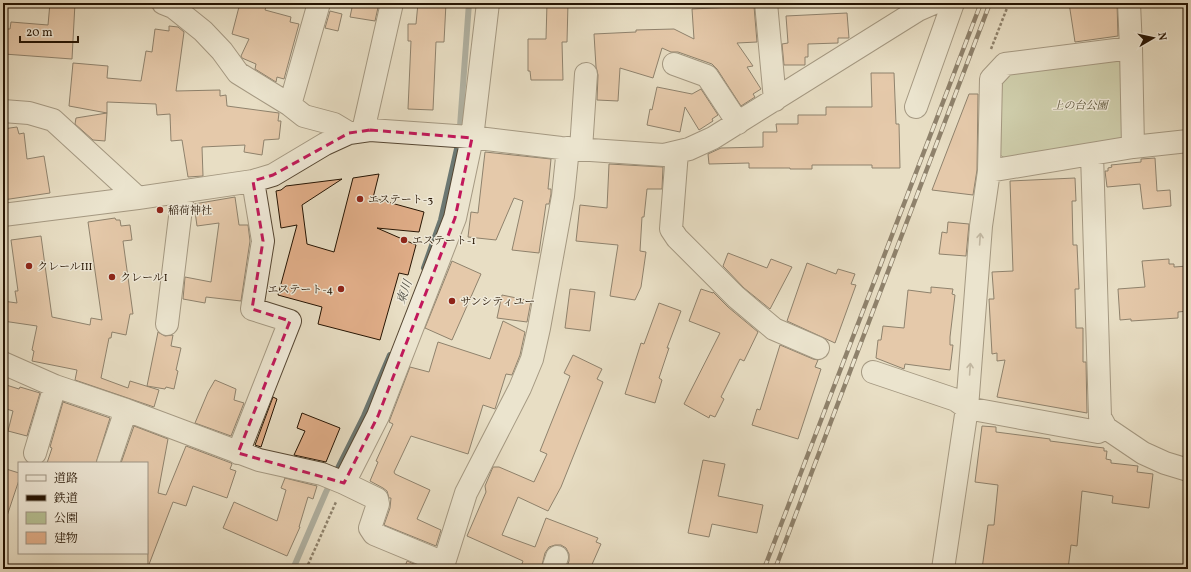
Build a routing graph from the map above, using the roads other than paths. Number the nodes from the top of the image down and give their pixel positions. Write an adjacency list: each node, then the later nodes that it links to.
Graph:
1 (163, 3): 13 (street)
2 (319, 3): 13 (street)
3 (392, 3): 17 (street)
4 (488, 3): 18 (street)
5 (766, 3): 12 (street)
6 (934, 3): 12 (street)
7 (953, 3): 14 (street)
8 (1129, 3): 9 (street)
9 (1131, 48): 20 (street); 24 (street)
10 (674, 64): 16 (street)
11 (586, 74): 21 (street)
12 (775, 100): 16 (street)
13 (290, 105): 17 (street)
14 (916, 107)
15 (3, 112): 27 (street)
16 (738, 123): 22 (street)
17 (356, 132): 18 (street); 25 (street)
18 (465, 137): 21 (street); 41 (street)
19 (1188, 141): 20 (street)
20 (1133, 147): 23 (street)
21 (574, 148): 22 (street); 42 (street)
22 (677, 152): 30 (street)
23 (1092, 154): 24 (street); 36 (street)
24 (989, 171): 34 (street, one-way to 24)
25 (253, 181): 26 (street); 38 (street)
26 (183, 192): 27 (street); 29 (street)
27 (138, 198): 28 (street)
28 (3, 215)
29 (167, 324)
30 (818, 348)
31 (3, 363): 33 (street)
32 (873, 372): 34 (street)
33 (54, 386): 35 (street); 37 (street)
34 (967, 408): 36 (street); 43 (street)
35 (126, 410): 38 (street); 39 (street)
36 (1106, 428): 40 (street)
37 (35, 453)
38 (238, 453): 41 (street)
39 (108, 462)
40 (1188, 470)
41 (344, 483): 42 (street)
42 (448, 567)
43 (944, 569)

